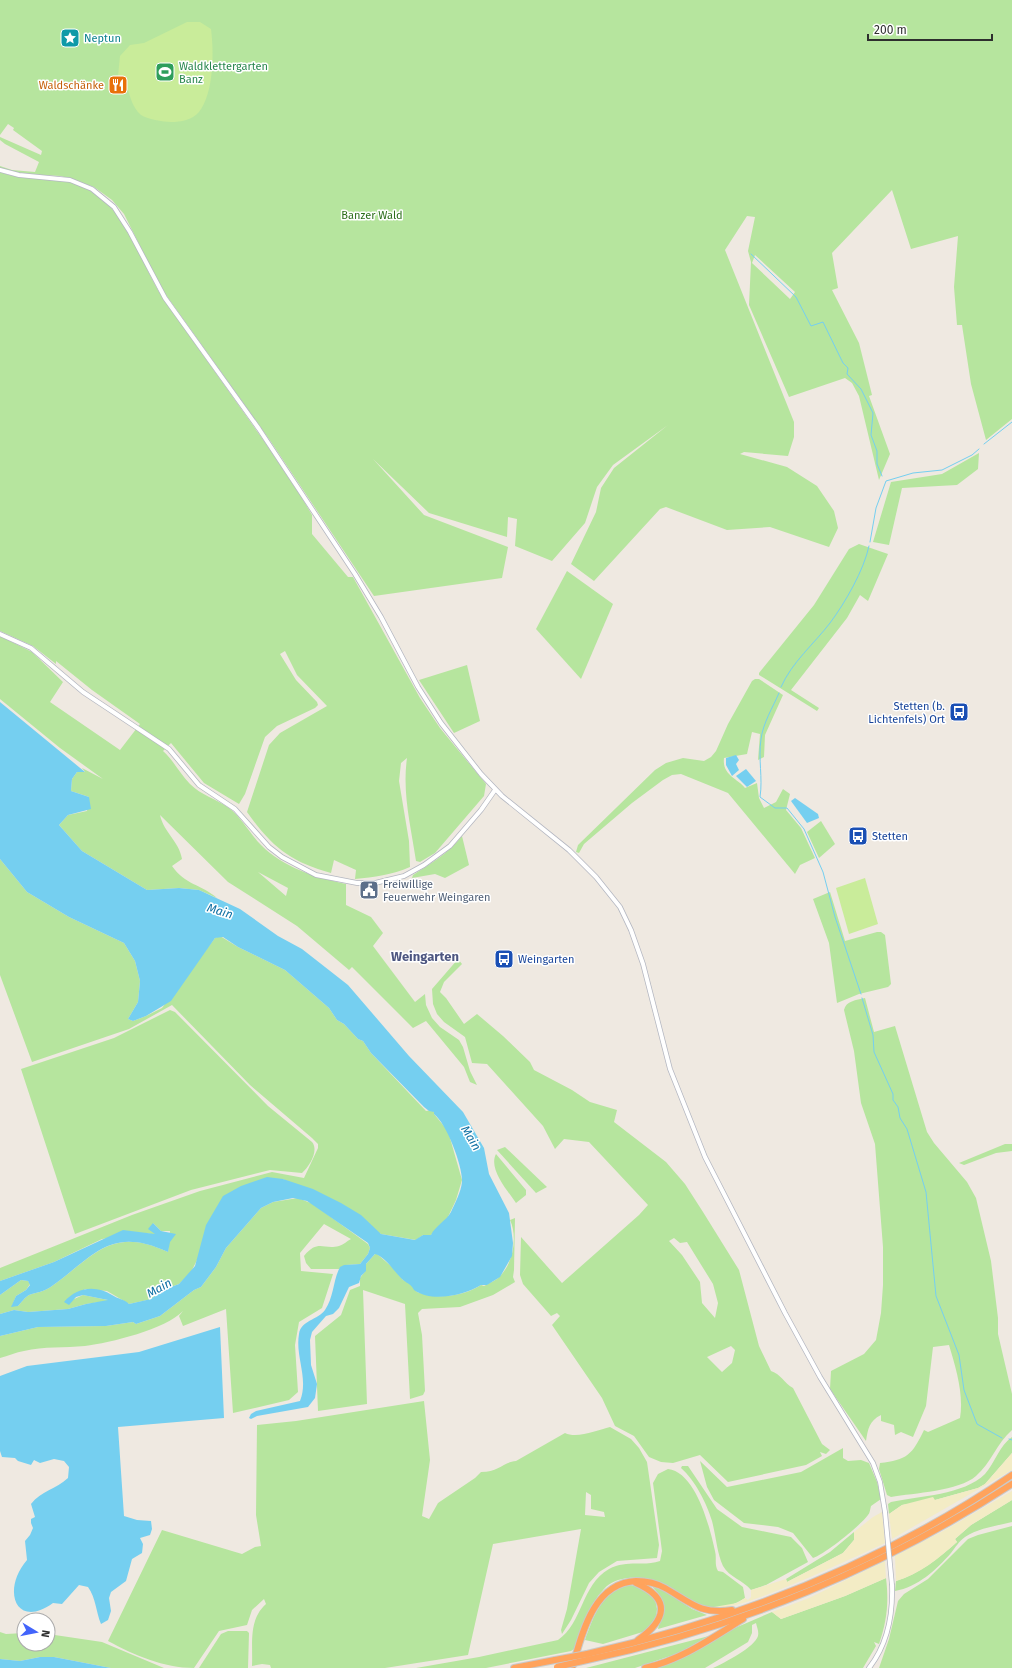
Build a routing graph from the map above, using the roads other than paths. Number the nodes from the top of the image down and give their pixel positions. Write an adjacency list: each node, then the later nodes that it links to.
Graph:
1 (0, 170): 3 (street)
2 (0, 634): 3 (street)
3 (495, 790): 15 (street, bridge)
4 (1012, 1475): 7 (highway)
5 (1012, 1484): 8 (highway)
6 (633, 1581): 7 (highway); 9 (highway); 13 (highway)
7 (749, 1608): 9 (highway)
8 (754, 1613): 10 (highway); 14 (highway)
9 (634, 1642): 10 (highway)
10 (587, 1657): 11 (highway, bridge)
11 (554, 1665): 12 (highway)
12 (514, 1668)
13 (572, 1668)
14 (645, 1668)
15 (869, 1668)

